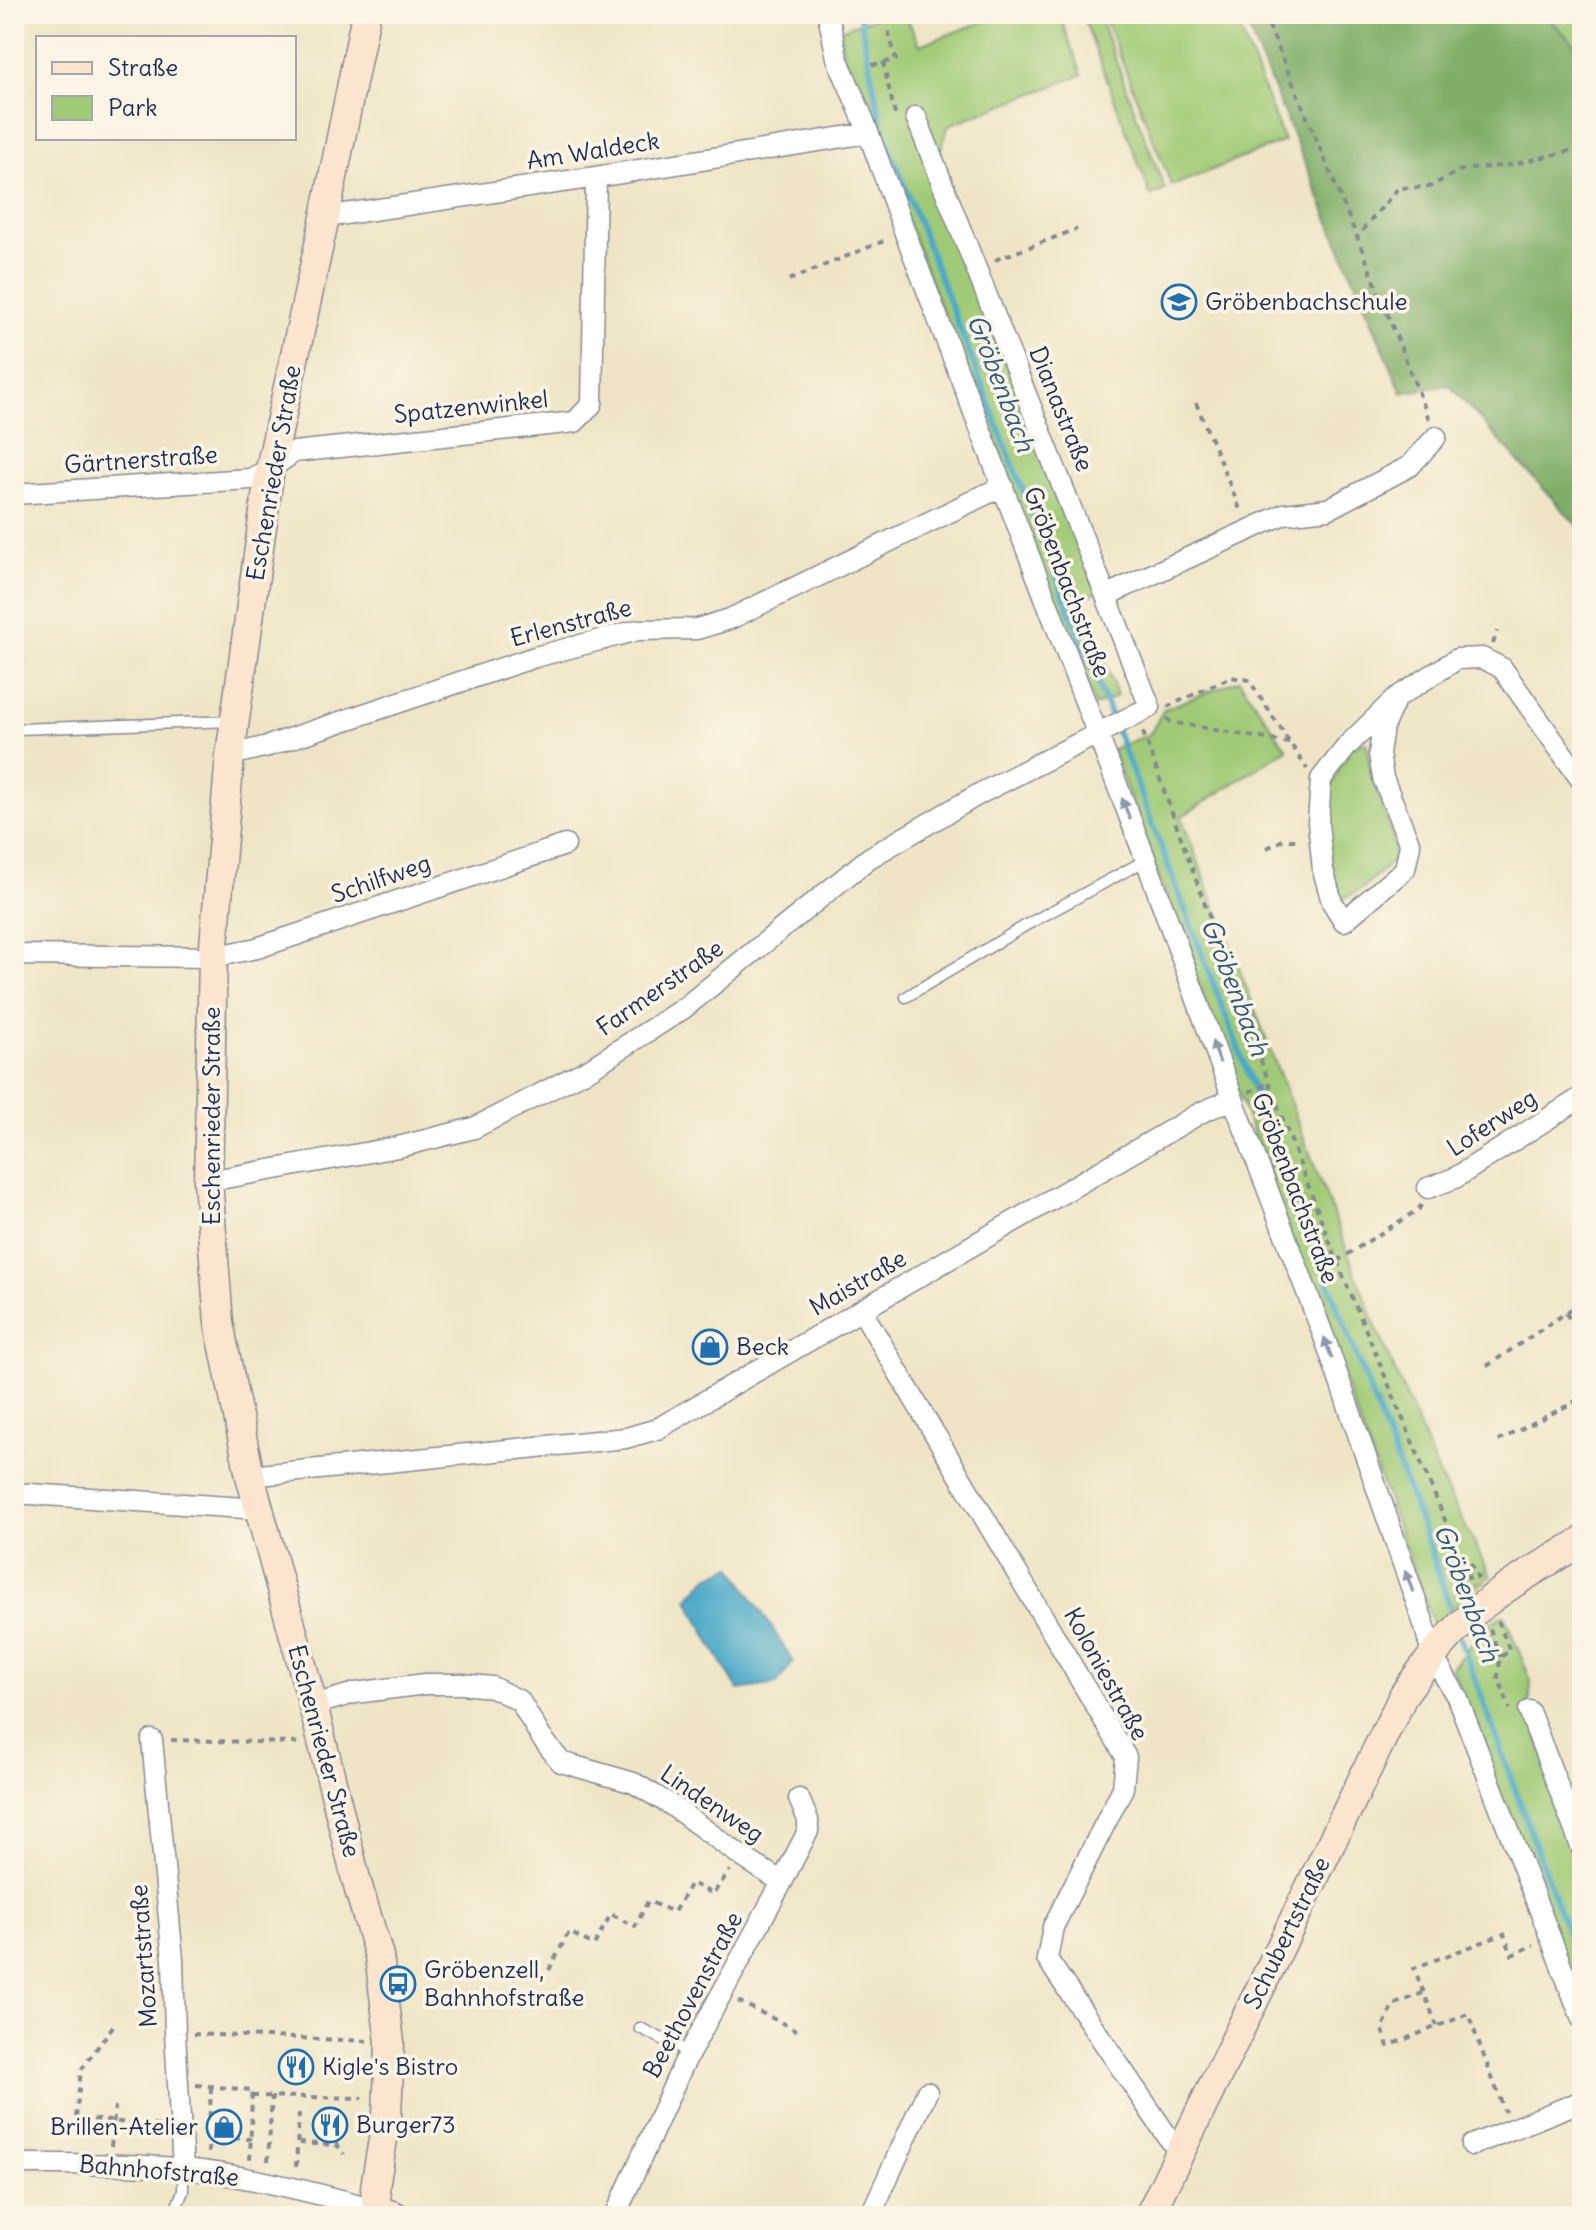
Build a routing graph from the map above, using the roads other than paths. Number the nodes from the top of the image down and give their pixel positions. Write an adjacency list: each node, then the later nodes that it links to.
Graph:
1 (366, 14): 6 (street, Eschenrieder Straße)
2 (828, 14): 4 (street, Gröbenbachstraße)
3 (916, 117): 11 (street, Dianastraße)
4 (868, 133): 5 (street, Am Waldeck); 9 (street, Gröbenbachstraße)
5 (596, 177): 6 (street, Am Waldeck); 8 (street, Spatzenwinkel)
6 (325, 217): 8 (street, Eschenrieder Straße)
7 (1436, 437): 11 (street)
8 (270, 469): 10 (street, Gärtnerstraße); 13 (street, Eschenrieder Straße)
9 (1003, 486): 14 (street, Gröbenbachstraße); 16 (street, Erlenstraße)
10 (14, 494)
11 (1107, 595): 14 (street, Dianastraße)
12 (1396, 698): 12 (street); 17 (street)
13 (236, 721): 15 (lane); 16 (street, Eschenrieder Straße)
14 (1117, 724): 19 (street, Gröbenbachstraße, one-way to 14); 25 (street, Farmerstraße)
15 (19, 729)
16 (230, 755): 21 (street, Eschenrieder Straße)
17 (1581, 777)
18 (565, 845): 21 (street, Schilfweg)
19 (1146, 860): 22 (lane); 24 (street, Gröbenbachstraße, one-way to 19)
20 (14, 955): 21 (street, Schilfweg)
21 (213, 957): 25 (street, Eschenrieder Straße)
22 (906, 997)
23 (1582, 1097): 26 (street, Loferweg)
24 (1233, 1099): 27 (street, Maistraße); 32 (street, Gröbenbachstraße, one-way to 24)
25 (208, 1181): 28 (street, Eschenrieder Straße)
26 (1428, 1188)
27 (862, 1311): 28 (street, Maistraße); 45 (street, Koloniestraße)
28 (250, 1476): 30 (street, Eschenrieder Straße)
29 (14, 1493): 30 (street)
30 (260, 1509): 33 (street, Eschenrieder Straße)
31 (1582, 1541): 32 (street, Schubertstraße)
32 (1440, 1647): 39 (street, Gröbenbachstraße); 45 (street, Schubertstraße)
33 (313, 1705): 38 (street, Lindenweg); 48 (street, Eschenrieder Straße)
34 (1529, 1711): 37 (street)
35 (152, 1740): 47 (street, Mozartstraße)
36 (799, 1799): 38 (street, Beethovenstraße)
37 (1582, 1849)
38 (782, 1882): 41 (street, Beethovenstraße)
39 (1582, 2019)
40 (640, 2028): 41 (lane)
41 (689, 2052): 50 (street, Beethovenstraße)
42 (927, 2092): 51 (street)
43 (1582, 2101): 44 (street)
44 (1472, 2145)
45 (1183, 2146): 52 (street, Schubertstraße)
46 (14, 2164): 47 (street, Bahnhofstraße)
47 (183, 2169): 48 (street, Bahnhofstraße); 49 (lane)
48 (382, 2214)
49 (173, 2216)
50 (615, 2216)
51 (870, 2216)
52 (1149, 2216)

